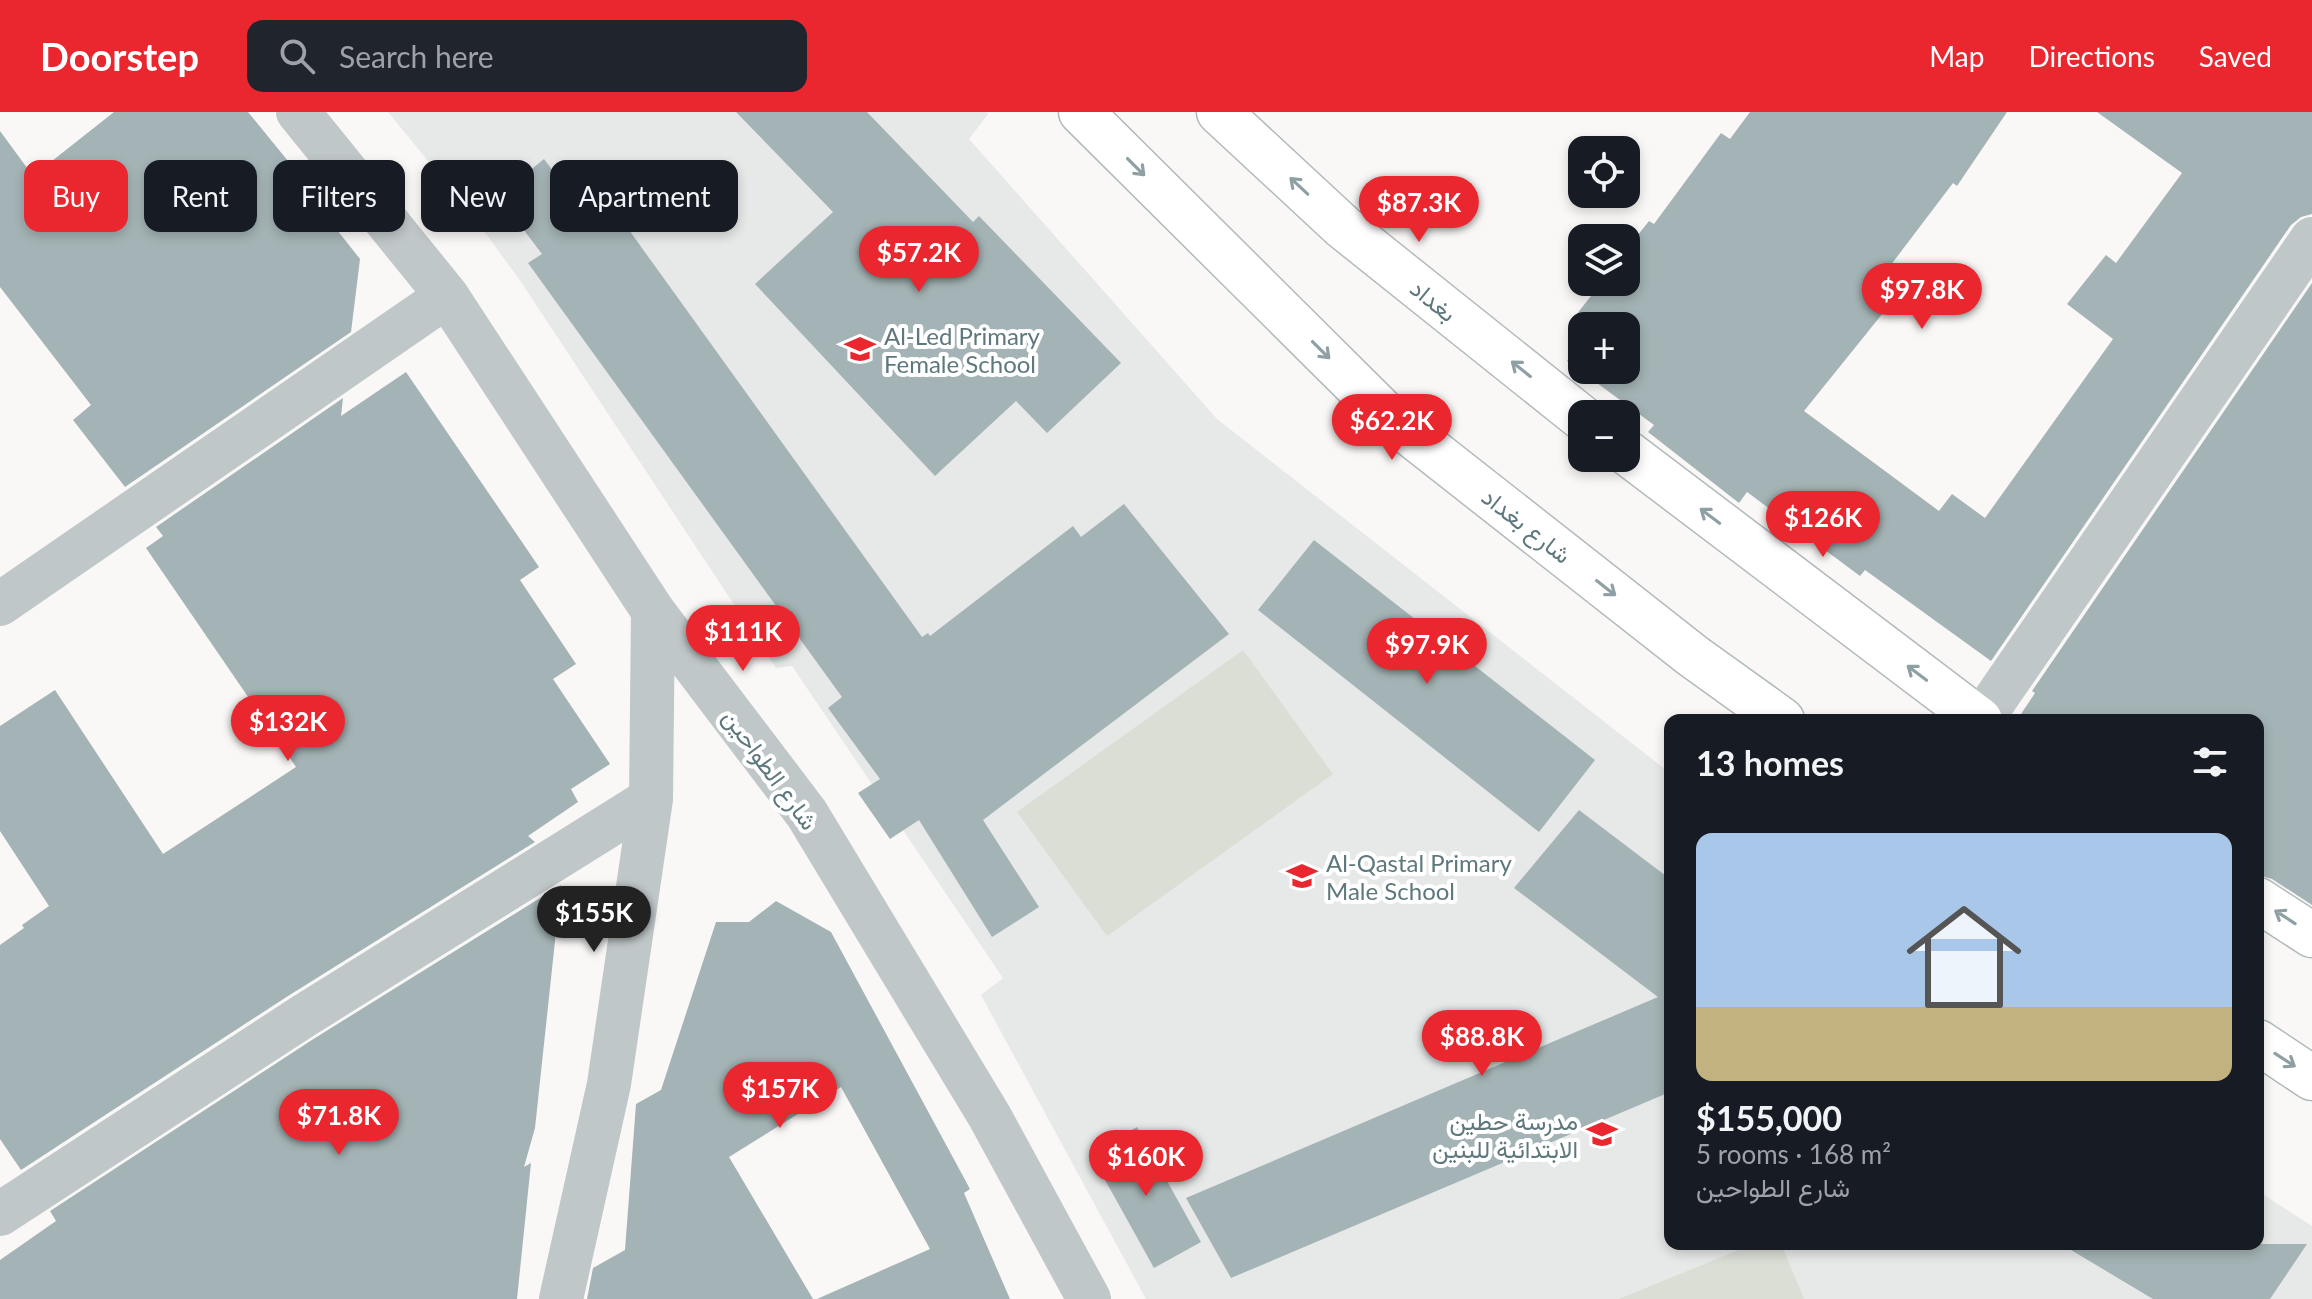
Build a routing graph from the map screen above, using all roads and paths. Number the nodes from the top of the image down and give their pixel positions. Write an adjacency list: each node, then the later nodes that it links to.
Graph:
1 (298, 112): 5 (street, شارع الطواحين)
2 (1081, 112): 10 (main road, شارع بغداد, one-way to 10)
3 (1219, 112): 6 (main road, بغداد, one-way to 3)
4 (2312, 239): 12 (street)
5 (447, 296): 8 (street); 9 (street, شارع الطواحين)
6 (1568, 407)
7 (1640, 463): 11 (main road, one-way to 7)
8 (0, 604)
9 (653, 611): 13 (street); 20 (street, شارع الطواحين)
10 (1774, 714)
11 (1972, 714)
12 (1984, 714)
13 (651, 799): 18 (street); 19 (street)
14 (2264, 904): 15 (main road, one-way to 14)
15 (2312, 935)
16 (2264, 1046): 17 (main road, one-way to 17)
17 (2312, 1078)
18 (0, 1214)
19 (561, 1299)
20 (1089, 1299)

